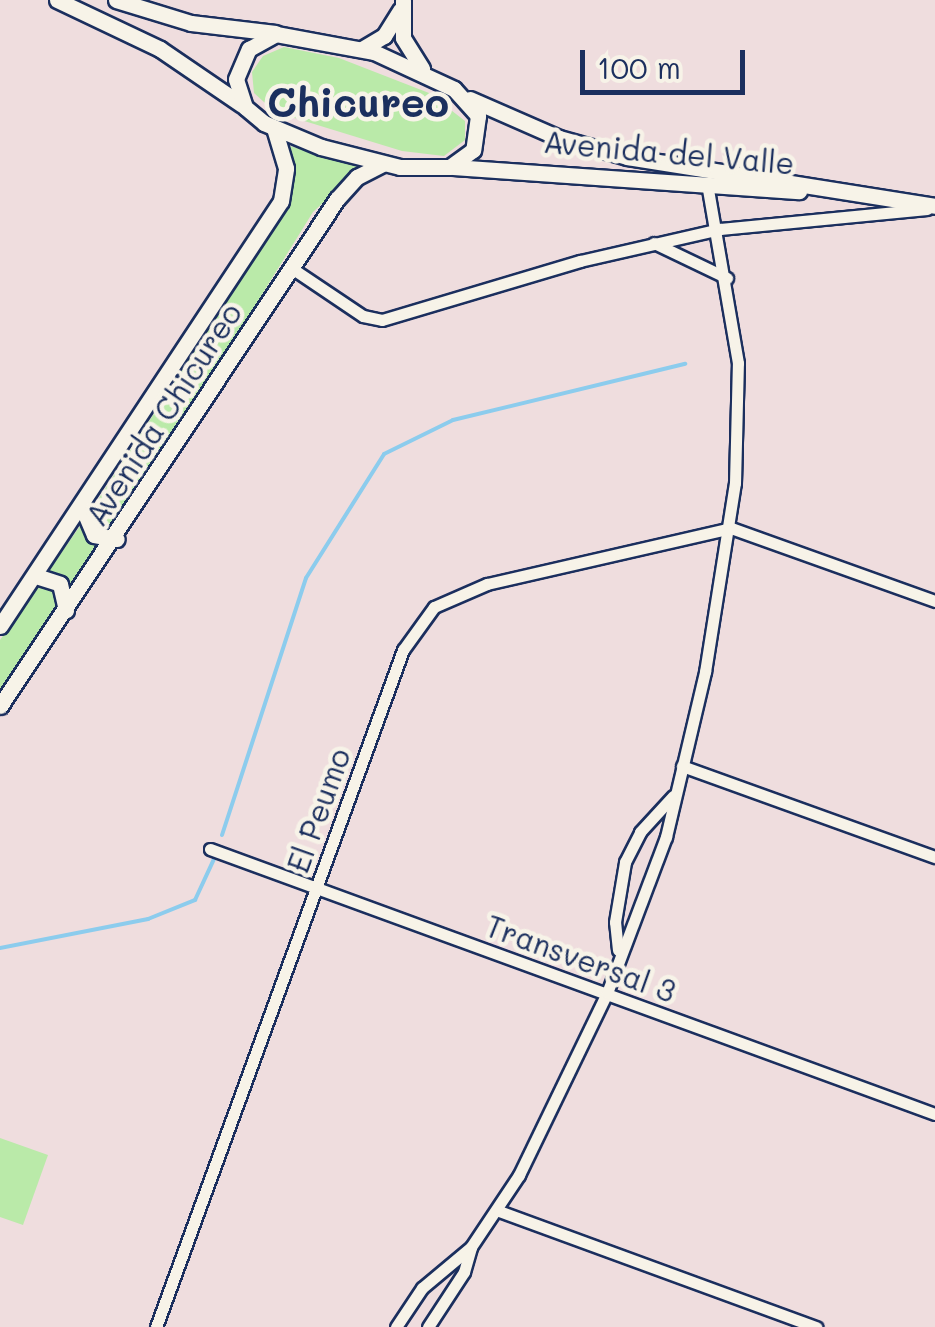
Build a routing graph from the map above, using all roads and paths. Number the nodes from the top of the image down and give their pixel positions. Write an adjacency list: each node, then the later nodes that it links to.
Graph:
1 (58, 0): 8 (main road)
2 (116, 0): 4 (main road)
3 (402, 3): 5 (main road); 6 (main road)
4 (284, 33): 5 (main road, Avenida del Valle); 8 (main road)
5 (362, 49): 6 (main road, Avenida del Valle)
6 (428, 75): 7 (main road, Avenida del Valle)
7 (466, 98): 11 (main road); 13 (main road, Avenida del Valle)
8 (245, 107): 9 (main road, Avenida del Valle)
9 (274, 128): 10 (main road, Avenida del Valle); 19 (main road, Avenida Chicureo)
10 (383, 164): 11 (main road, Avenida del Valle); 17 (main road, Avenida Chicureo)
11 (450, 167): 12 (main road, Avenida del Valle)
12 (708, 189): 13 (main road, Avenida del Valle); 15 (street)
13 (883, 196): 14 (main road, Avenida del Valle)
14 (935, 207): 15 (street)
15 (720, 229): 16 (street); 18 (street)
16 (654, 243): 17 (street); 18 (street)
17 (290, 267): 21 (main road, Avenida Chicureo)
18 (727, 278): 20 (street)
19 (83, 509): 21 (main road); 22 (main road, Avenida Chicureo)
20 (731, 528): 23 (street); 27 (street); 31 (street, El Peumo)
21 (116, 538): 24 (main road, Avenida Chicureo)
22 (36, 576): 24 (main road); 25 (main road, Avenida Chicureo)
23 (935, 602)
24 (66, 610): 26 (main road, Avenida Chicureo)
25 (0, 626)
26 (0, 706)
27 (682, 766): 28 (street); 30 (street)
28 (674, 795): 32 (street); 32 (street)
29 (210, 849): 31 (street, Transversal 3)
30 (935, 858)
31 (316, 888): 33 (street, Transversal 3); 37 (street, El Peumo)
32 (619, 954): 33 (street)
33 (607, 993): 34 (street, Transversal 3); 35 (street)
34 (935, 1114)
35 (499, 1211): 36 (street); 40 (street)
36 (471, 1247): 38 (street); 39 (street)
37 (156, 1327)
38 (396, 1327)
39 (428, 1327)
40 (816, 1327)

